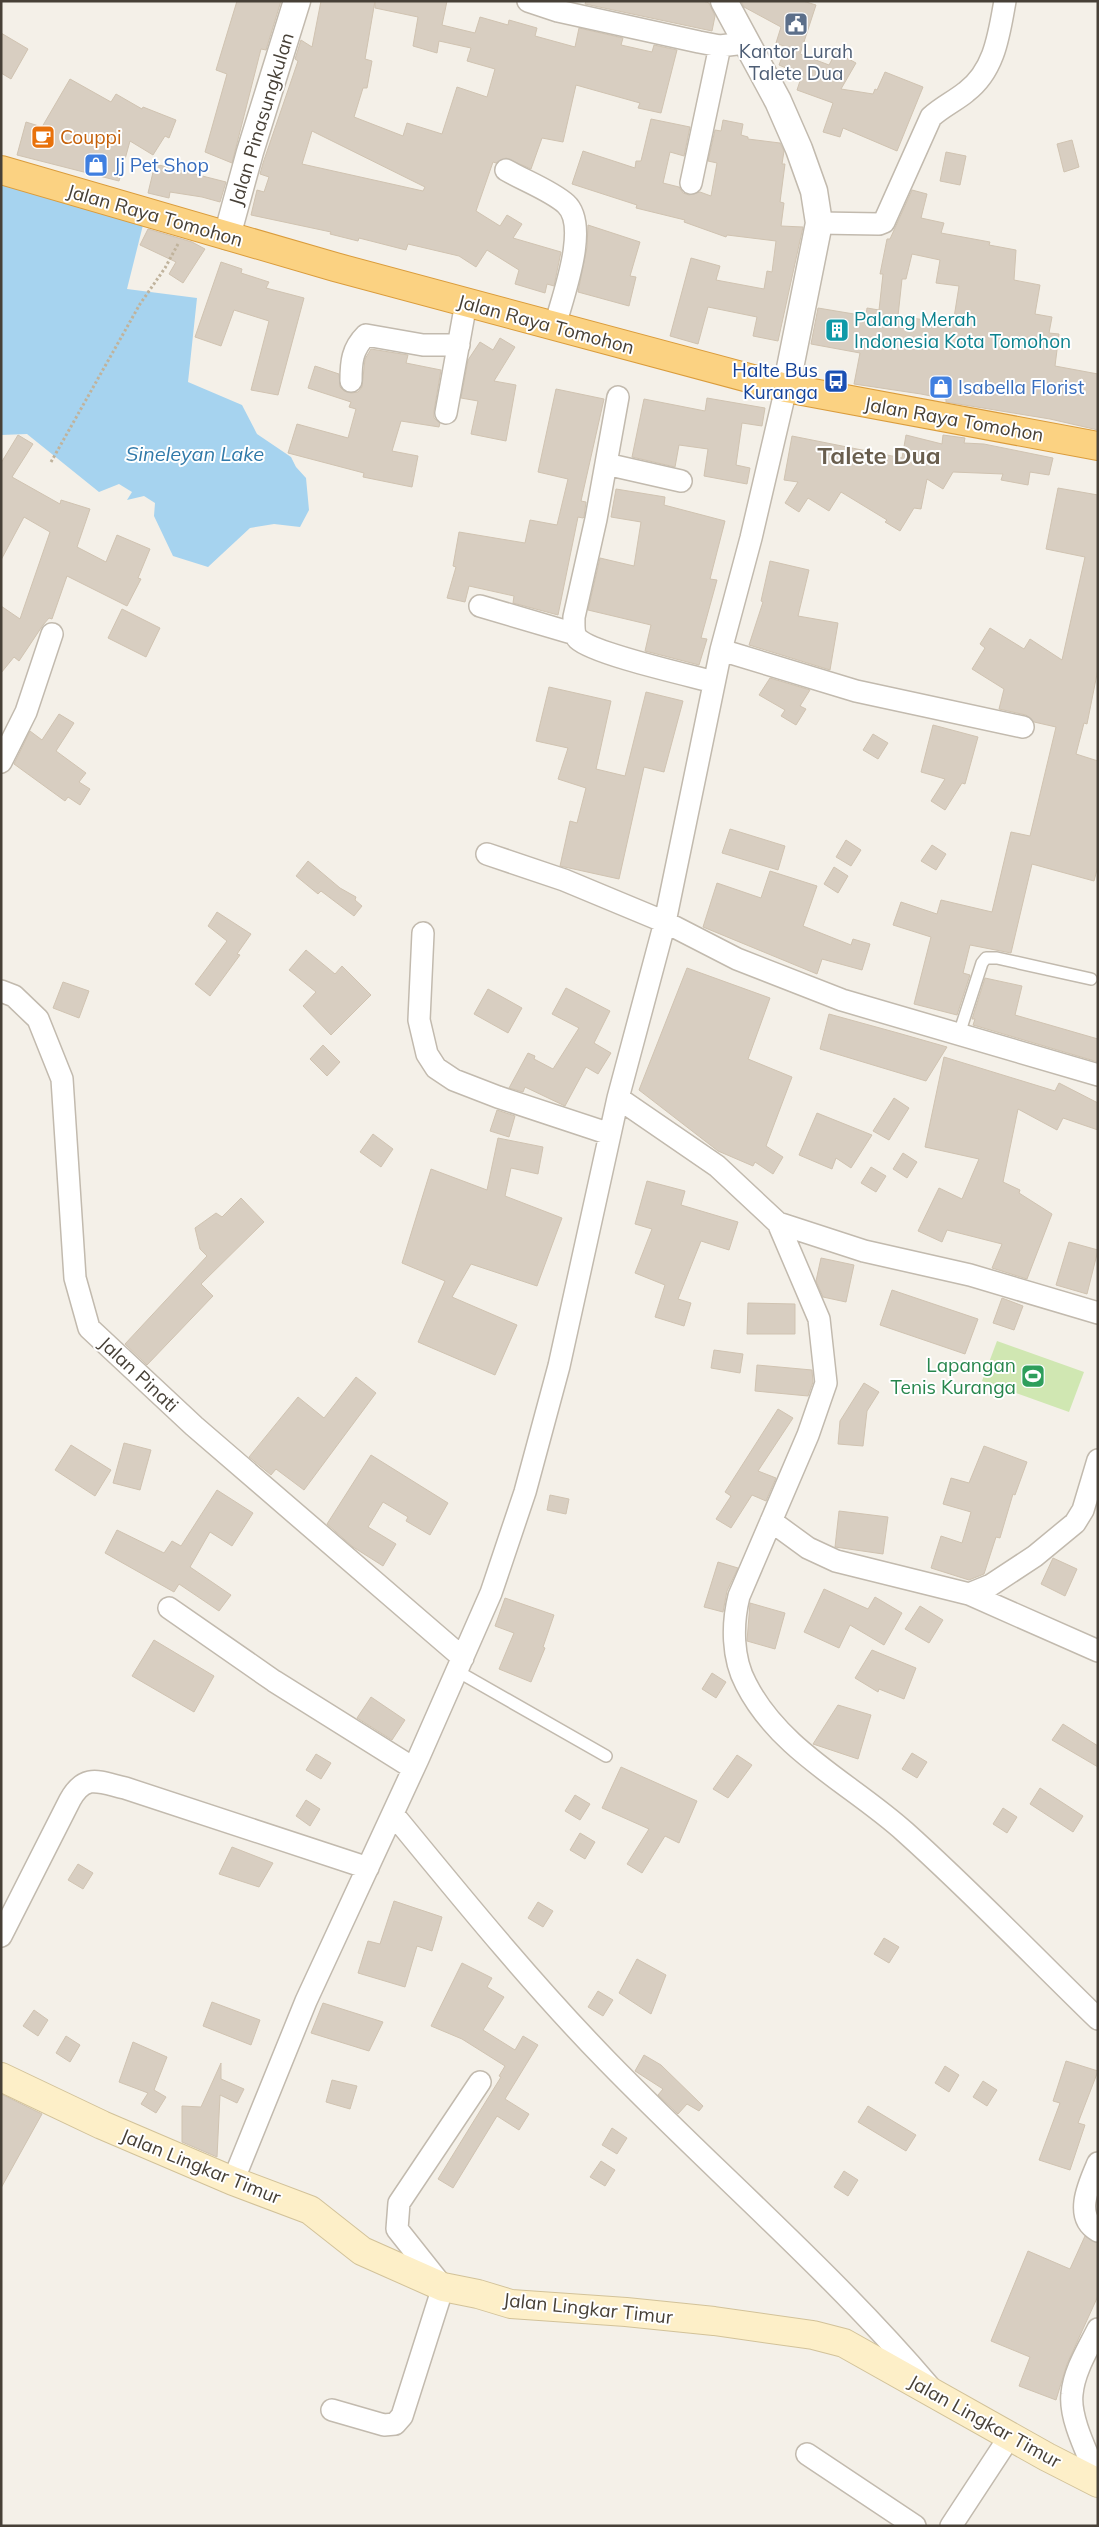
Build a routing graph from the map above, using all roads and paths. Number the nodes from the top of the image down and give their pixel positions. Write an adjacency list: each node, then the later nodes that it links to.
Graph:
1 (297, 1): 12 (street, Jalan Pinasungkulan)
2 (528, 1): 6 (street)
3 (724, 1): 5 (street)
4 (1005, 1): 10 (street)
5 (745, 43): 6 (street); 10 (street)
6 (720, 46): 9 (street)
7 (1, 170): 11 (highway, Jalan Raya Tomohon)
8 (506, 170): 14 (street)
9 (691, 184)
10 (819, 223): 17 (street)
11 (189, 224): 12 (highway, Jalan Raya Tomohon); 21 (path)
12 (227, 236): 13 (highway, Jalan Raya Tomohon)
13 (466, 303): 14 (highway, Jalan Raya Tomohon); 15 (street)
14 (555, 326): 17 (highway, Jalan Raya Tomohon)
15 (459, 345): 16 (street); 19 (street)
16 (350, 381)
17 (786, 388): 20 (highway, Jalan Raya Tomohon); 27 (street)
18 (618, 397): 22 (street)
19 (446, 413)
20 (1098, 446)
21 (51, 462)
22 (606, 464): 23 (street); 26 (street)
23 (681, 481)
24 (480, 606): 26 (street)
25 (52, 634): 30 (street)
26 (575, 634): 28 (street)
27 (721, 650): 28 (street); 29 (street)
28 (714, 682): 32 (street)
29 (1023, 727)
30 (1, 762)
31 (487, 854): 32 (street)
32 (665, 922): 36 (street); 38 (street)
33 (423, 933): 39 (street)
34 (1091, 979): 36 (lane)
35 (1, 991): 47 (street, Jalan Pinati)
36 (959, 1034): 37 (street)
37 (1098, 1075)
38 (618, 1098): 39 (street); 40 (street)
39 (610, 1134): 47 (street)
40 (778, 1224): 41 (street); 43 (street)
41 (1098, 1313)
42 (1098, 1460): 44 (street)
43 (771, 1521): 44 (street); 53 (street)
44 (969, 1594): 46 (street)
45 (169, 1608): 49 (street)
46 (1098, 1651)
47 (460, 1664): 48 (lane); 49 (street)
48 (606, 1756)
49 (414, 1768): 50 (street)
50 (393, 1814): 51 (street); 61 (street)
51 (368, 1868): 52 (street); 57 (street)
52 (1, 1936)
53 (1098, 2019)
54 (1, 2077): 57 (main road, Jalan Lingkar Timur)
55 (480, 2082): 59 (street)
56 (1098, 2163): 58 (street)
57 (233, 2181): 59 (main road, Jalan Lingkar Timur)
58 (1098, 2231)
59 (443, 2288): 61 (main road, Jalan Lingkar Timur); 62 (street)
60 (1098, 2329): 65 (street)
61 (937, 2395): 63 (main road, Jalan Lingkar Timur)
62 (332, 2410)
63 (1010, 2436): 65 (main road, Jalan Lingkar Timur); 67 (street)
64 (807, 2454): 66 (street)
65 (1098, 2481)
66 (915, 2526)
67 (951, 2526)

